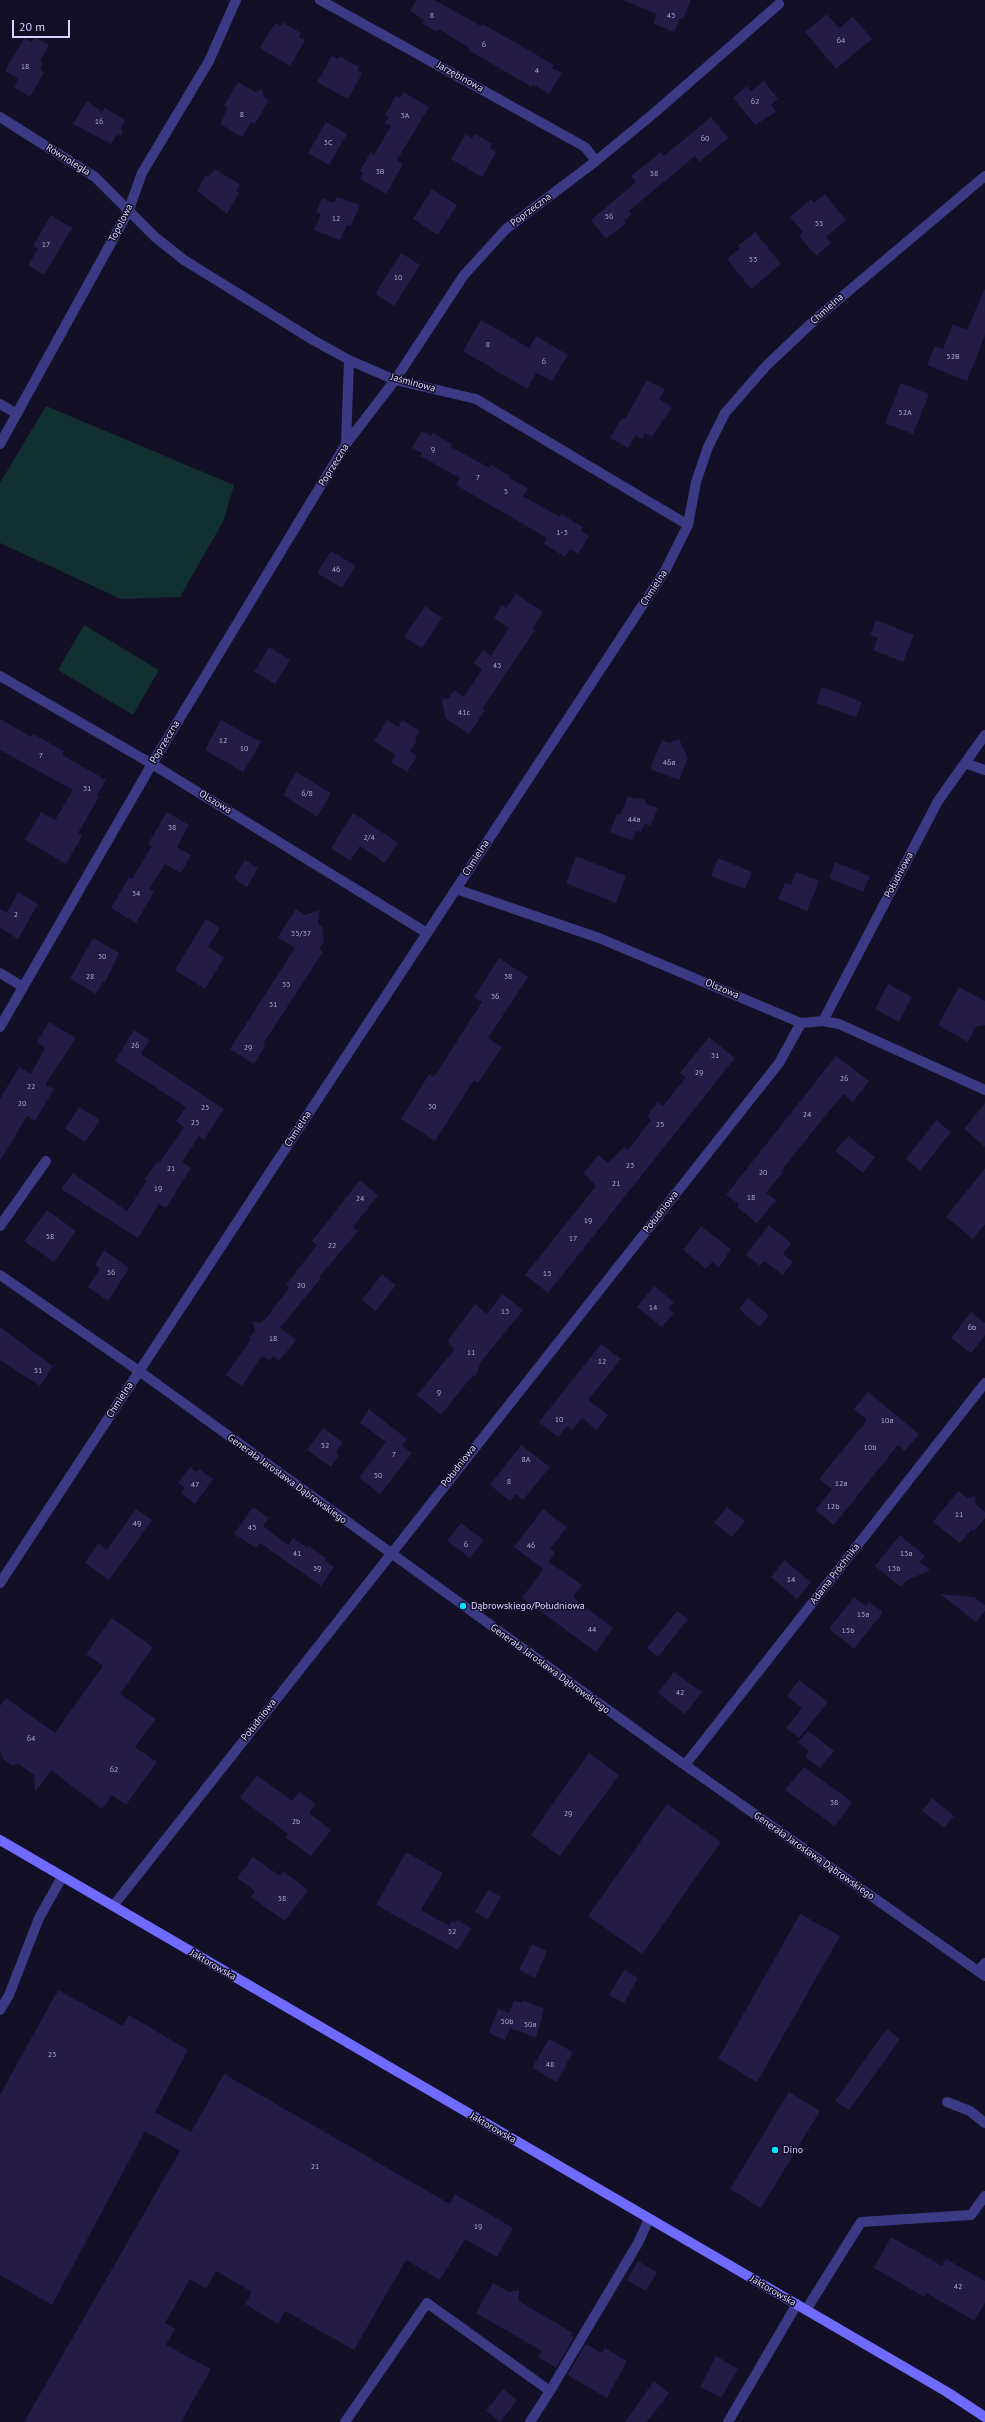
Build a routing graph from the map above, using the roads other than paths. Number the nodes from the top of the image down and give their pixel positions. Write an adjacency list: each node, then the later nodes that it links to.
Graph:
1 (236, 0): 7 (street, Topolowa)
2 (320, 0): 5 (street, Jarzębinowa)
3 (782, 2): 5 (street, Poprzeczna)
4 (0, 117): 7 (street, Równoległa)
5 (596, 161): 9 (street, Poprzeczna)
6 (985, 176): 14 (street, Chmielna)
7 (128, 212): 8 (street, Jaśminowa); 11 (street, Topolowa)
8 (349, 360): 9 (street, Jaśminowa); 13 (street)
9 (395, 380): 13 (street, Poprzeczna); 14 (street, Jaśminowa)
10 (0, 404): 11 (street)
11 (17, 414): 12 (street, Topolowa)
12 (0, 444)
13 (346, 444): 18 (street, Poprzeczna)
14 (688, 525): 20 (street, Chmielna)
15 (0, 676): 18 (street, Olszowa)
16 (985, 735): 17 (street, Południowa)
17 (966, 763): 19 (street); 24 (street, Południowa)
18 (152, 764): 21 (street, Olszowa); 23 (street, Poprzeczna)
19 (985, 770)
20 (456, 889): 21 (street, Chmielna); 25 (street, Olszowa)
21 (427, 933): 31 (street, Chmielna)
22 (0, 973): 23 (street)
23 (23, 987): 26 (street, Poprzeczna)
24 (823, 1021): 25 (street, Olszowa); 27 (street, Olszowa)
25 (801, 1023): 33 (street, Południowa)
26 (0, 1026)
27 (985, 1090)
28 (46, 1161): 29 (street)
29 (0, 1226)
30 (0, 1275): 31 (street, Generała Jarosława Dąbrowskiego)
31 (139, 1371): 33 (street, Generała Jarosława Dąbrowskiego); 34 (street, Chmielna)
32 (985, 1383): 35 (street, Adama Próchnika)
33 (391, 1554): 35 (street, Generała Jarosława Dąbrowskiego); 38 (street, Południowa)
34 (0, 1583)
35 (685, 1765): 40 (street, Generała Jarosława Dąbrowskiego)
36 (0, 1840): 37 (main road, Jaktorowska)
37 (62, 1877): 38 (main road, Jaktorowska); 41 (street)
38 (113, 1906): 45 (main road, Jaktorowska)
39 (985, 1963): 40 (street)
40 (982, 1973)
41 (0, 2010)
42 (947, 2102): 43 (street)
43 (985, 2123)
44 (985, 2196): 47 (street)
45 (649, 2219): 46 (main road, Jaktorowska); 48 (street)
46 (797, 2304): 47 (main road, Jaktorowska); 52 (street)
47 (806, 2310): 49 (main road, Jaktorowska)
48 (550, 2391): 50 (street); 51 (street)
49 (985, 2417)
50 (345, 2422)
51 (530, 2422)
52 (728, 2422)

